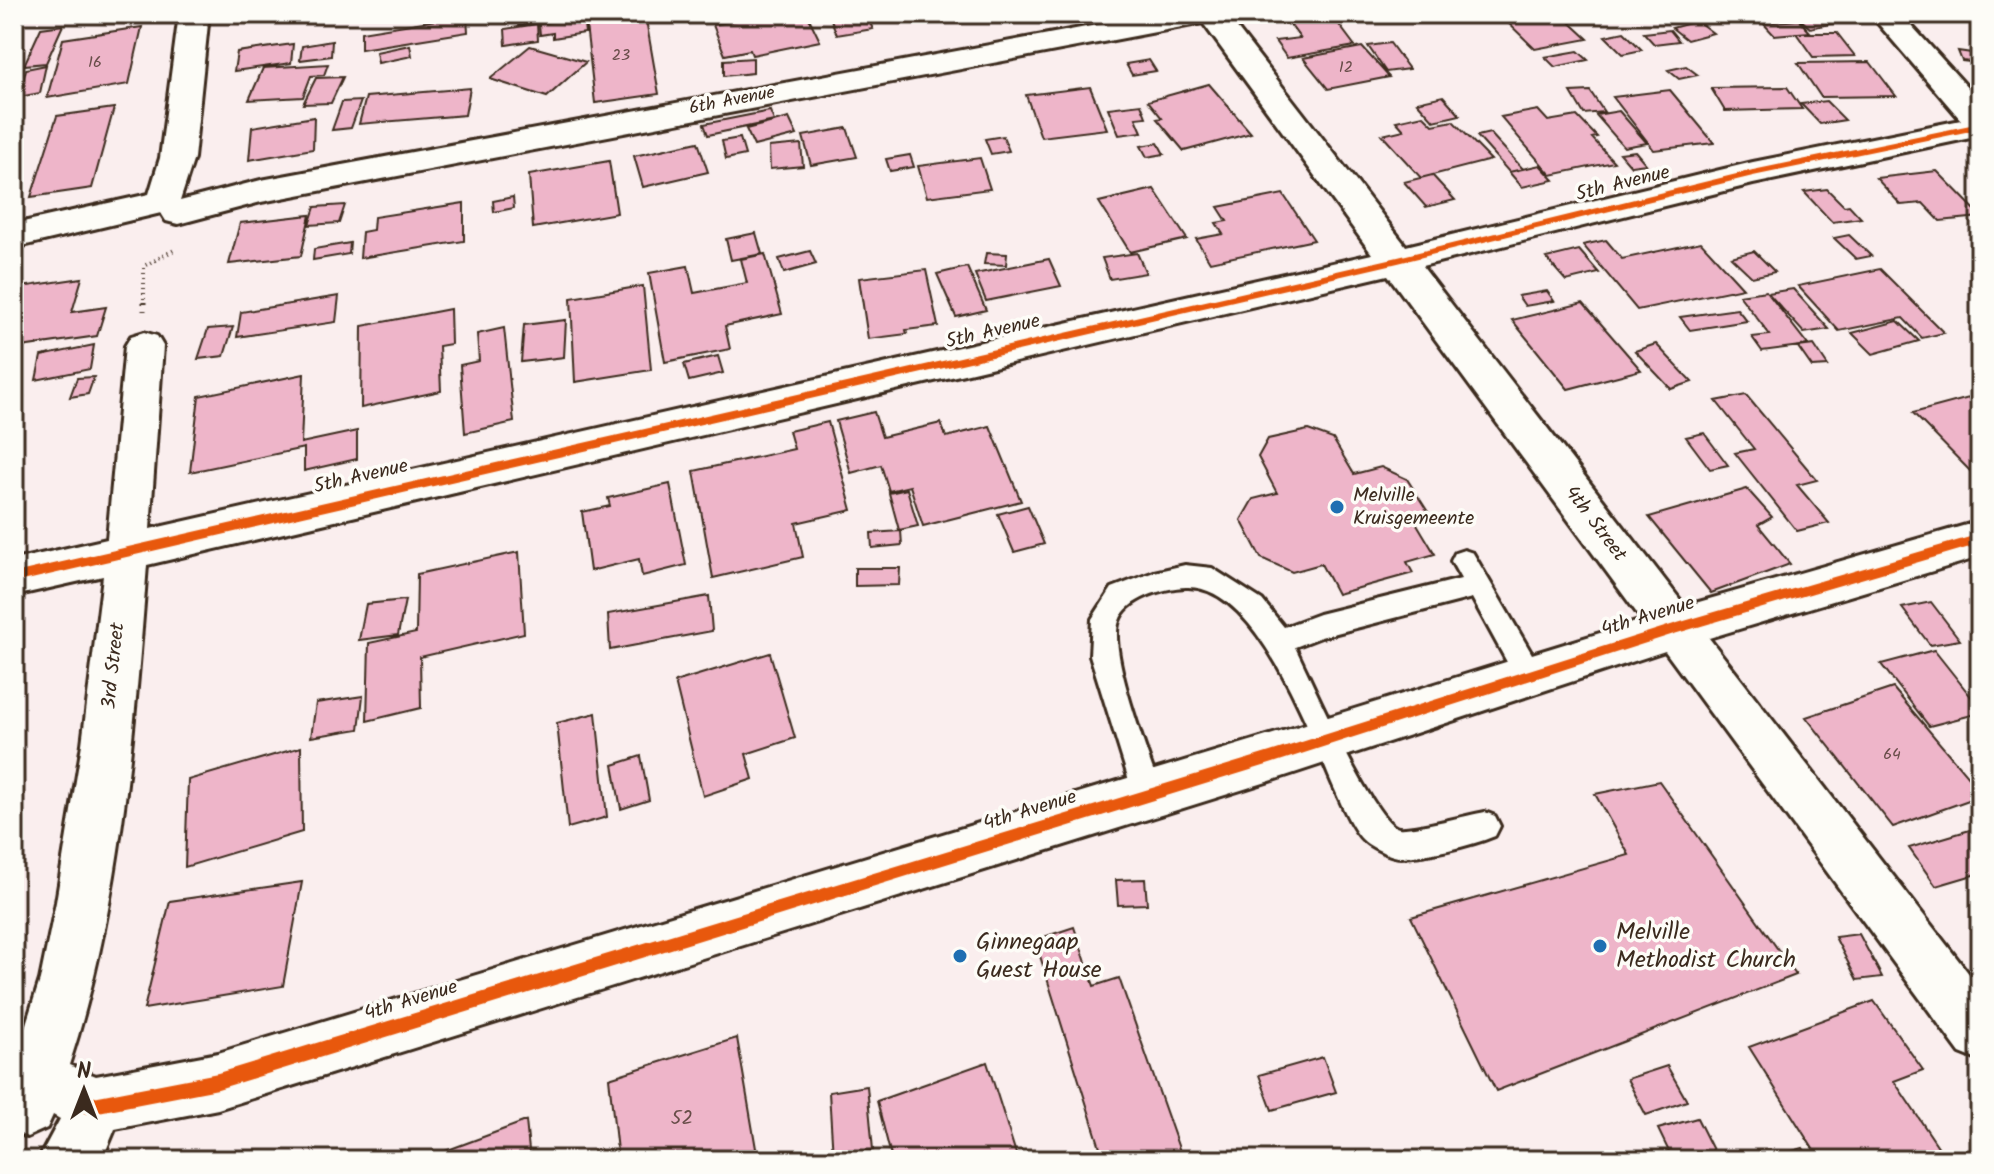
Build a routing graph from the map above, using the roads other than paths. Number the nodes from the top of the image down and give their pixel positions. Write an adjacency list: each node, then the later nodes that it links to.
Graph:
1 (194, 14): 6 (street)
2 (1204, 14): 6 (street, 6th Avenue)
3 (1211, 14): 8 (street, 4th Street)
4 (1885, 14): 5 (street)
5 (1980, 124): 8 (street, 5th Avenue)
6 (171, 204): 7 (street, 6th Avenue)
7 (14, 236)
8 (1398, 260): 11 (street, 5th Avenue); 15 (street, 4th Street)
9 (144, 346): 11 (street, 3rd Street)
10 (1980, 539): 15 (street, 4th Avenue)
11 (127, 551): 13 (street, 5th Avenue); 22 (street, 3rd Street)
12 (1464, 561): 14 (lane)
13 (14, 578)
14 (1477, 586): 16 (lane); 17 (lane)
15 (1674, 629): 17 (street, 4th Avenue); 21 (street, 4th Street)
16 (1279, 641): 18 (lane); 19 (lane)
17 (1529, 675): 18 (street, 4th Avenue)
18 (1326, 741): 19 (street, 4th Avenue); 20 (lane)
19 (1147, 796): 22 (street, 4th Avenue)
20 (1485, 826)
21 (1980, 1033)
22 (62, 1132)

